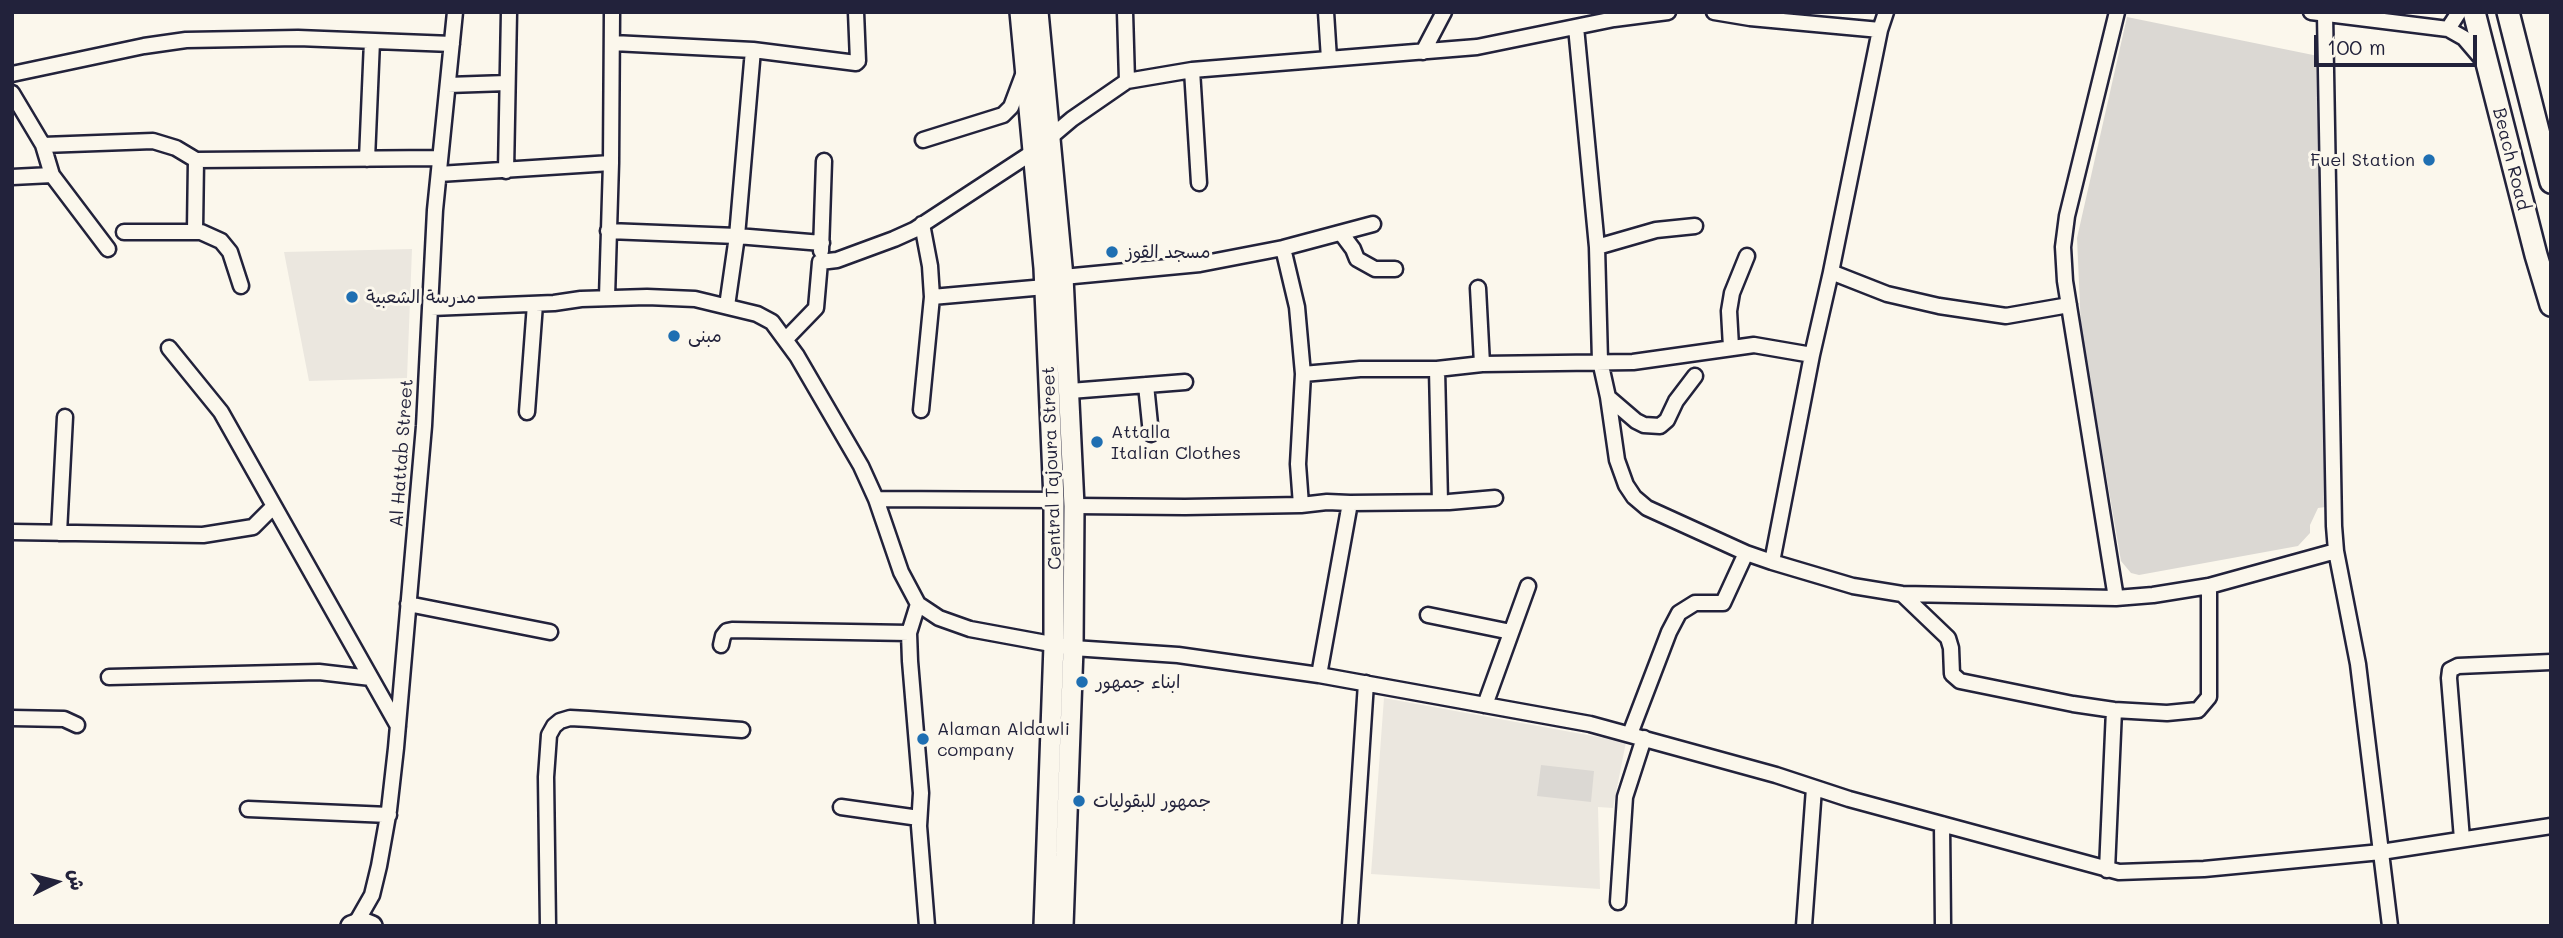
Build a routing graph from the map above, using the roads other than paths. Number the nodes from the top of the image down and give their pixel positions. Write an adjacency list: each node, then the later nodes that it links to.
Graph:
1 (455, 12): 23 (street, Al Hattab Street)
2 (509, 12): 32 (street)
3 (612, 12): 22 (street)
4 (856, 12): 24 (street)
5 (1020, 12): 28 (main road, Central Tajoura Street)
6 (1038, 12): 35 (main road)
7 (1125, 12): 31 (street)
8 (1326, 12): 26 (street)
9 (1444, 12): 25 (street)
10 (1668, 12): 18 (street)
11 (1714, 12): 20 (street)
12 (1886, 12): 20 (street)
13 (2117, 12): 74 (street)
14 (2459, 12): 19 (street)
15 (2474, 12): 27 (highway, Beach Road)
16 (2508, 12): 48 (highway, Beach Road)
17 (2318, 13): 19 (street); 104 (street)
18 (1576, 27): 25 (street); 59 (street)
19 (2448, 29): 27 (street)
20 (1880, 30): 65 (street)
21 (372, 41): 23 (street); 30 (street); 40 (street)
22 (613, 43): 24 (street); 43 (street)
23 (453, 44): 33 (street, Al Hattab Street)
24 (753, 50): 57 (street)
25 (1423, 52): 26 (street)
26 (1329, 59): 29 (street)
27 (2487, 66): 73 (highway, Beach Road)
28 (1026, 67): 36 (street); 38 (main road, Central Tajoura Street)
29 (1192, 70): 31 (street); 49 (street)
30 (12, 74)
31 (1126, 81): 35 (street)
32 (507, 83): 33 (street); 44 (street)
33 (448, 85): 39 (street, Al Hattab Street)
34 (12, 93): 37 (street)
35 (1051, 138): 38 (street); 66 (main road)
36 (923, 140)
37 (43, 145): 41 (street); 46 (street)
38 (1033, 152): 50 (street); 68 (main road, Central Tajoura Street)
39 (440, 158): 40 (street); 45 (street, Al Hattab Street)
40 (367, 159): 41 (street)
41 (195, 160): 53 (street)
42 (824, 161): 58 (street)
43 (611, 163): 44 (street); 54 (street)
44 (506, 171): 45 (street)
45 (439, 174): 76 (street, Al Hattab Street)
46 (52, 175): 47 (street); 61 (street)
47 (12, 177)
48 (2551, 182)
49 (1199, 183)
50 (922, 224): 63 (street); 70 (street)
51 (1373, 225): 56 (street)
52 (1695, 226): 59 (street)
53 (195, 230): 55 (street); 67 (street)
54 (608, 231): 57 (street); 71 (street)
55 (124, 232)
56 (1341, 233): 60 (street); 64 (street)
57 (737, 236): 58 (street); 75 (street)
58 (822, 243): 63 (street)
59 (1597, 247): 81 (street)
60 (1283, 248): 66 (street); 84 (street)
61 (108, 249)
62 (1747, 256): 78 (street)
63 (820, 262): 77 (street)
64 (1395, 269)
65 (1831, 272): 74 (street); 80 (street)
66 (1063, 277): 88 (main road)
67 (241, 286)
68 (1045, 287): 70 (street); 96 (main road, Central Tajoura Street)
69 (1478, 288): 82 (street)
70 (932, 297): 90 (street)
71 (607, 298): 72 (street); 75 (street)
72 (535, 304): 76 (street); 91 (street)
73 (2551, 304)
74 (2069, 305): 110 (street)
75 (727, 306): 77 (street)
76 (431, 308): 111 (street, Al Hattab Street)
77 (786, 339): 95 (street)
78 (1731, 347): 80 (street); 81 (street)
79 (169, 348): 100 (street)
80 (1812, 355): 106 (street)
81 (1600, 361): 82 (street); 89 (street)
82 (1482, 364): 83 (street)
83 (1437, 369): 84 (street); 97 (street)
84 (1303, 374): 99 (street)
85 (1695, 376): 89 (street)
86 (1185, 382): 87 (street)
87 (1146, 385): 88 (street); 93 (street)
88 (1070, 391): 101 (main road)
89 (1608, 397): 105 (street)
90 (921, 410)
91 (527, 412)
92 (65, 417): 103 (street)
93 (1151, 433)
94 (1496, 498): 97 (street)
95 (876, 499): 96 (street); 112 (street)
96 (1055, 500): 118 (main road, Central Tajoura Street)
97 (1440, 502): 98 (street)
98 (1350, 503): 99 (street); 120 (street)
99 (1301, 505): 101 (street)
100 (274, 506): 103 (street); 122 (street)
101 (1074, 506): 118 (main road)
102 (12, 532): 103 (street)
103 (59, 533)
104 (2336, 551): 108 (street); 139 (street)
105 (1746, 553): 106 (street); 130 (street)
106 (1772, 562): 109 (street)
107 (1528, 586): 115 (street)
108 (2208, 586): 110 (street); 125 (street)
109 (1902, 594): 110 (street); 125 (street)
110 (2116, 598)
111 (408, 604): 114 (street); 128 (street, Al Hattab Street)
112 (918, 604): 116 (street); 118 (street)
113 (1428, 615): 115 (street)
114 (550, 632)
115 (1511, 632): 124 (street)
116 (909, 633): 117 (street); 135 (street)
117 (721, 645)
118 (1064, 646): 120 (street); 145 (main road, Central Tajoura Street); 146 (main road)
119 (2551, 662): 138 (street)
120 (1319, 675): 123 (street)
121 (109, 677): 122 (street)
122 (371, 678): 128 (street)
123 (1366, 683): 124 (street); 147 (street)
124 (1485, 705): 130 (street)
125 (2114, 710): 140 (street)
126 (12, 718): 127 (street)
127 (77, 725)
128 (398, 726): 134 (street, Al Hattab Street)
129 (742, 730): 143 (street)
130 (1637, 736): 131 (street); 141 (street)
131 (1814, 788): 136 (street); 148 (street)
132 (841, 807): 135 (street)
133 (248, 808): 134 (street)
134 (388, 815): 142 (street, Al Hattab Street)
135 (919, 818): 144 (street)
136 (1942, 824): 140 (street); 149 (street)
137 (2551, 826): 138 (street)
138 (2462, 839): 139 (street)
139 (2381, 852): 140 (street); 150 (street)
140 (2107, 870)
141 (1618, 902)
142 (364, 925)
143 (548, 926)
144 (927, 926)
145 (1044, 926)
146 (1063, 926)
147 (1350, 926)
148 (1804, 926)
149 (1943, 926)
150 (2390, 926)

